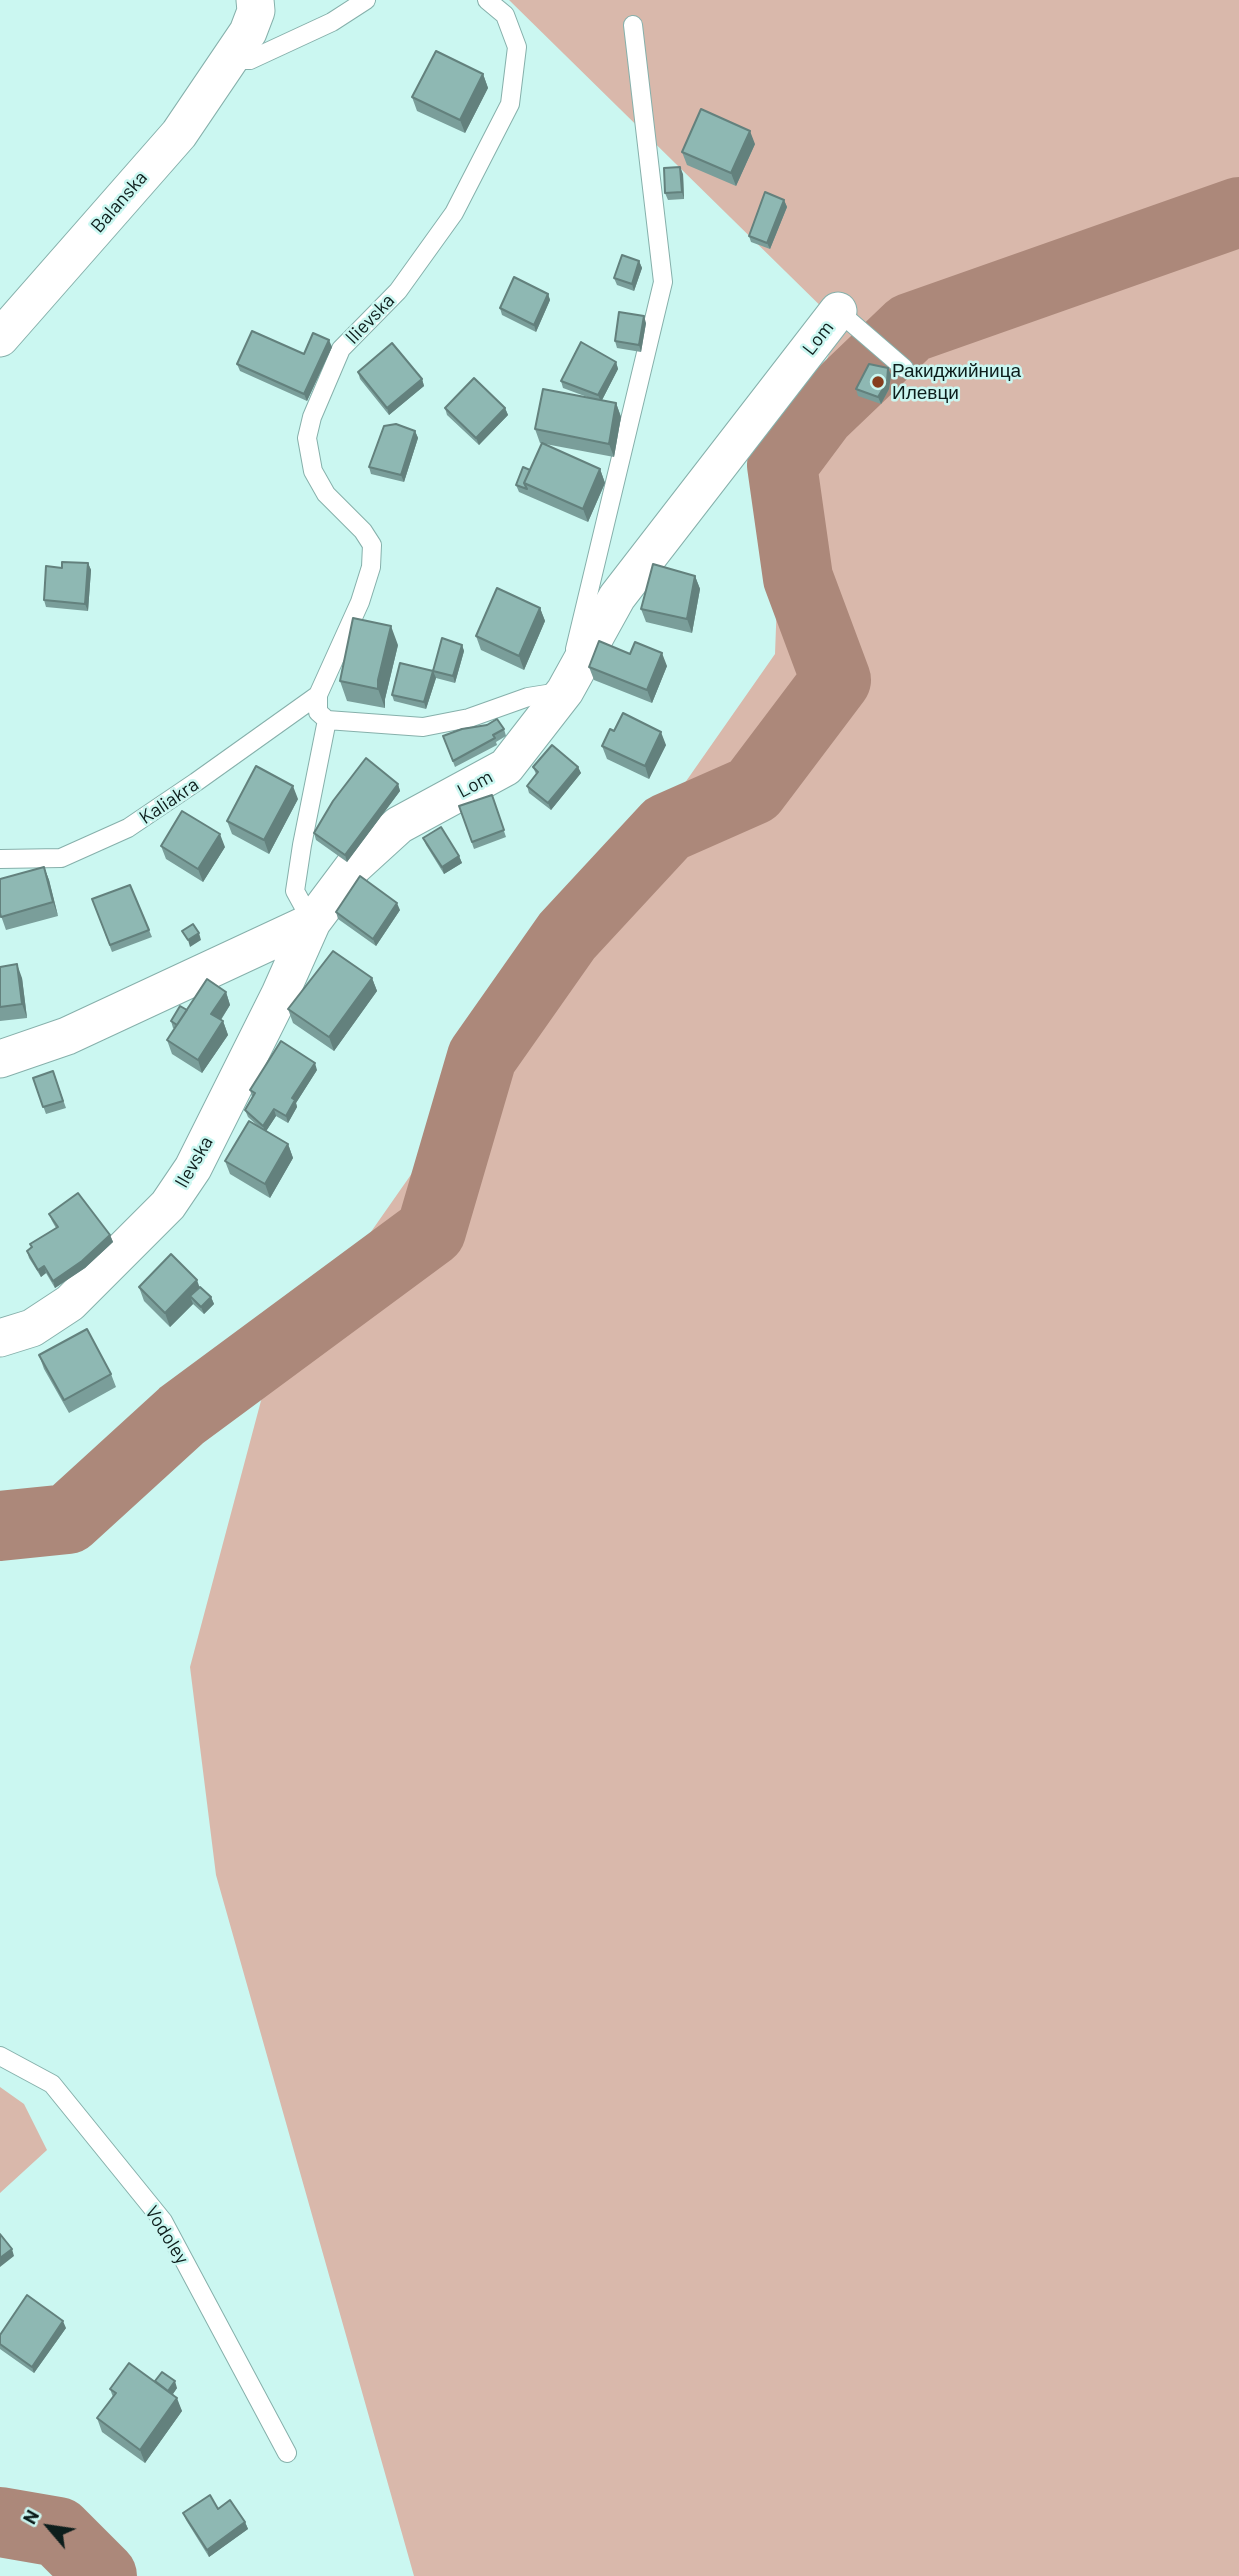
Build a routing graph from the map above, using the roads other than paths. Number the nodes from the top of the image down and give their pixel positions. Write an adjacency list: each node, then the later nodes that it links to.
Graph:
1 (255, 0): 5 (street, Balanska)
2 (366, 0): 5 (lane)
3 (487, 0): 10 (lane, Ilievska)
4 (633, 25): 9 (lane)
5 (231, 60): 7 (street, Balanska)
6 (851, 323): 8 (lane); 9 (street, Lom)
7 (0, 338)
8 (900, 365)
9 (565, 691): 11 (lane); 13 (street, Lom)
10 (318, 695): 11 (lane); 12 (lane, Kaliakra)
11 (327, 720): 13 (lane)
12 (0, 859)
13 (312, 922): 14 (street, Lom); 15 (street, Ilevska)
14 (0, 1059)
15 (0, 1338)
16 (0, 2056): 17 (lane, Vodoley)
17 (287, 2453)

